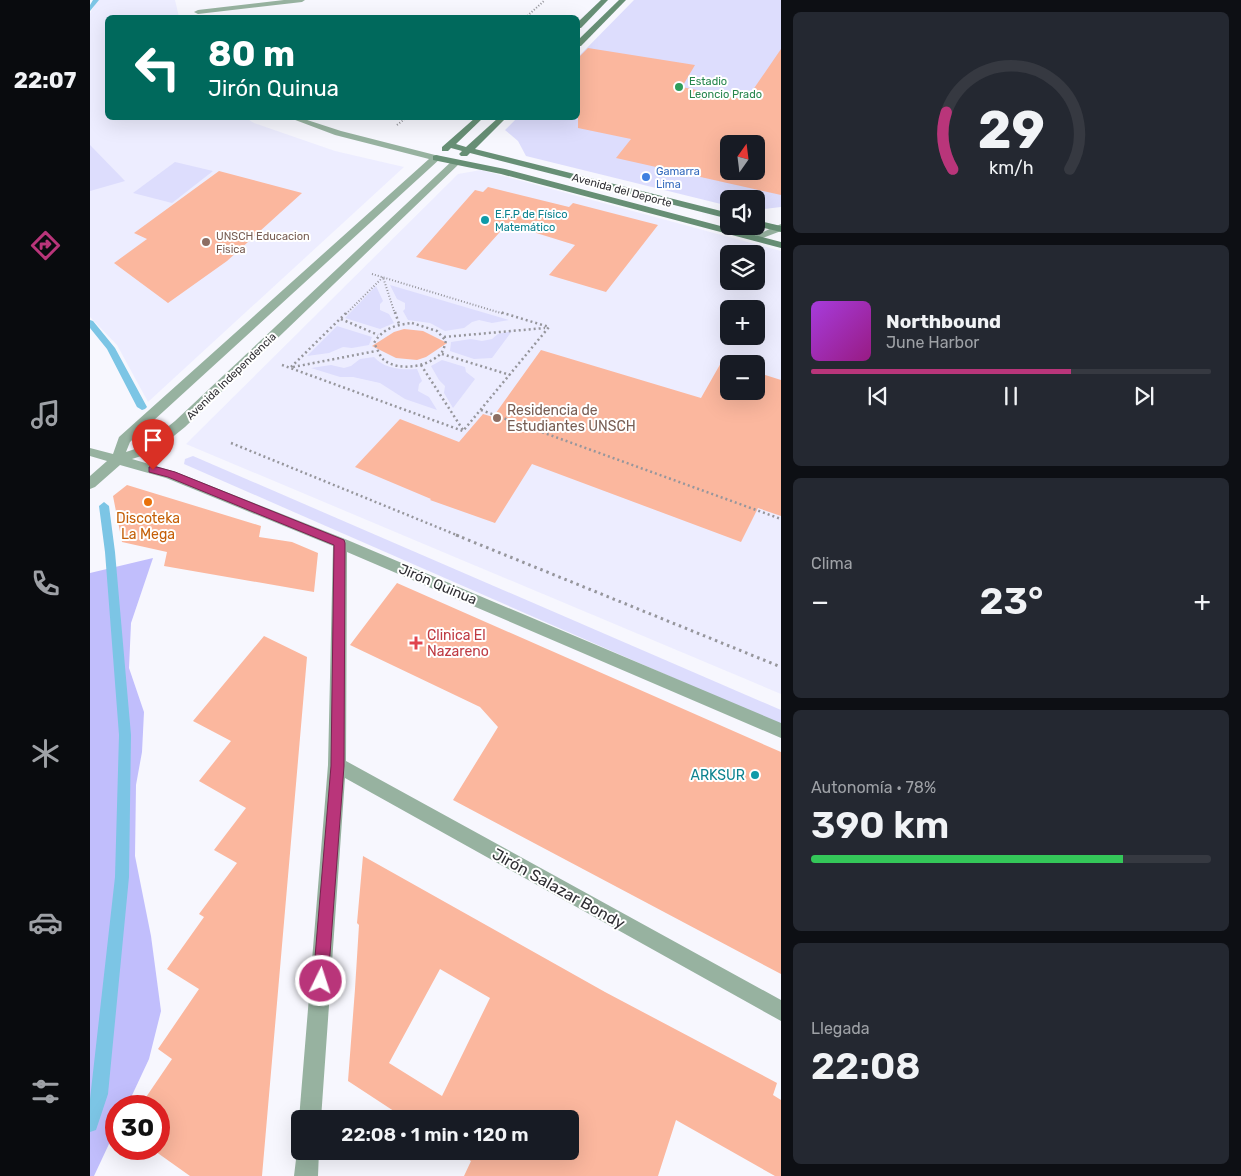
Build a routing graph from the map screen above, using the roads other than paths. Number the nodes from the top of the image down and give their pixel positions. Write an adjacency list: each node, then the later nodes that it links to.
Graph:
1 (302, 0): 4 (street)
2 (605, 0): 5 (street)
3 (623, 0): 6 (street)
4 (197, 12)
5 (580, 24)
6 (580, 42)
7 (300, 120): 12 (street)
8 (477, 120): 10 (street, Avenida Independencia)
9 (500, 120): 11 (street, Avenida Independencia)
10 (449, 145): 11 (street, Avenida del Deporte); 12 (street, Avenida Independencia)
11 (469, 149): 13 (street, Avenida Independencia); 14 (street, Avenida del Deporte)
12 (436, 158): 13 (street, Avenida del Deporte); 20 (street, Avenida Independencia)
13 (456, 162): 17 (street, Avenida del Deporte); 20 (street, Avenida Independencia)
14 (720, 214)
15 (765, 225): 16 (street)
16 (780, 228): 17 (street)
17 (755, 238): 18 (street, Avenida del Deporte)
18 (781, 245)
19 (90, 452): 20 (street, Jirón Quinua)
20 (117, 460): 21 (street); 22 (street, Jirón Quinua)
21 (90, 484)
22 (340, 543): 23 (street, Jirón Quinua); 24 (street)
23 (781, 730)
24 (337, 766): 25 (street, Jirón Salazar Bondy); 26 (street)
25 (781, 1011)
26 (311, 1110)
27 (307, 1160): 28 (street)
28 (306, 1176)

